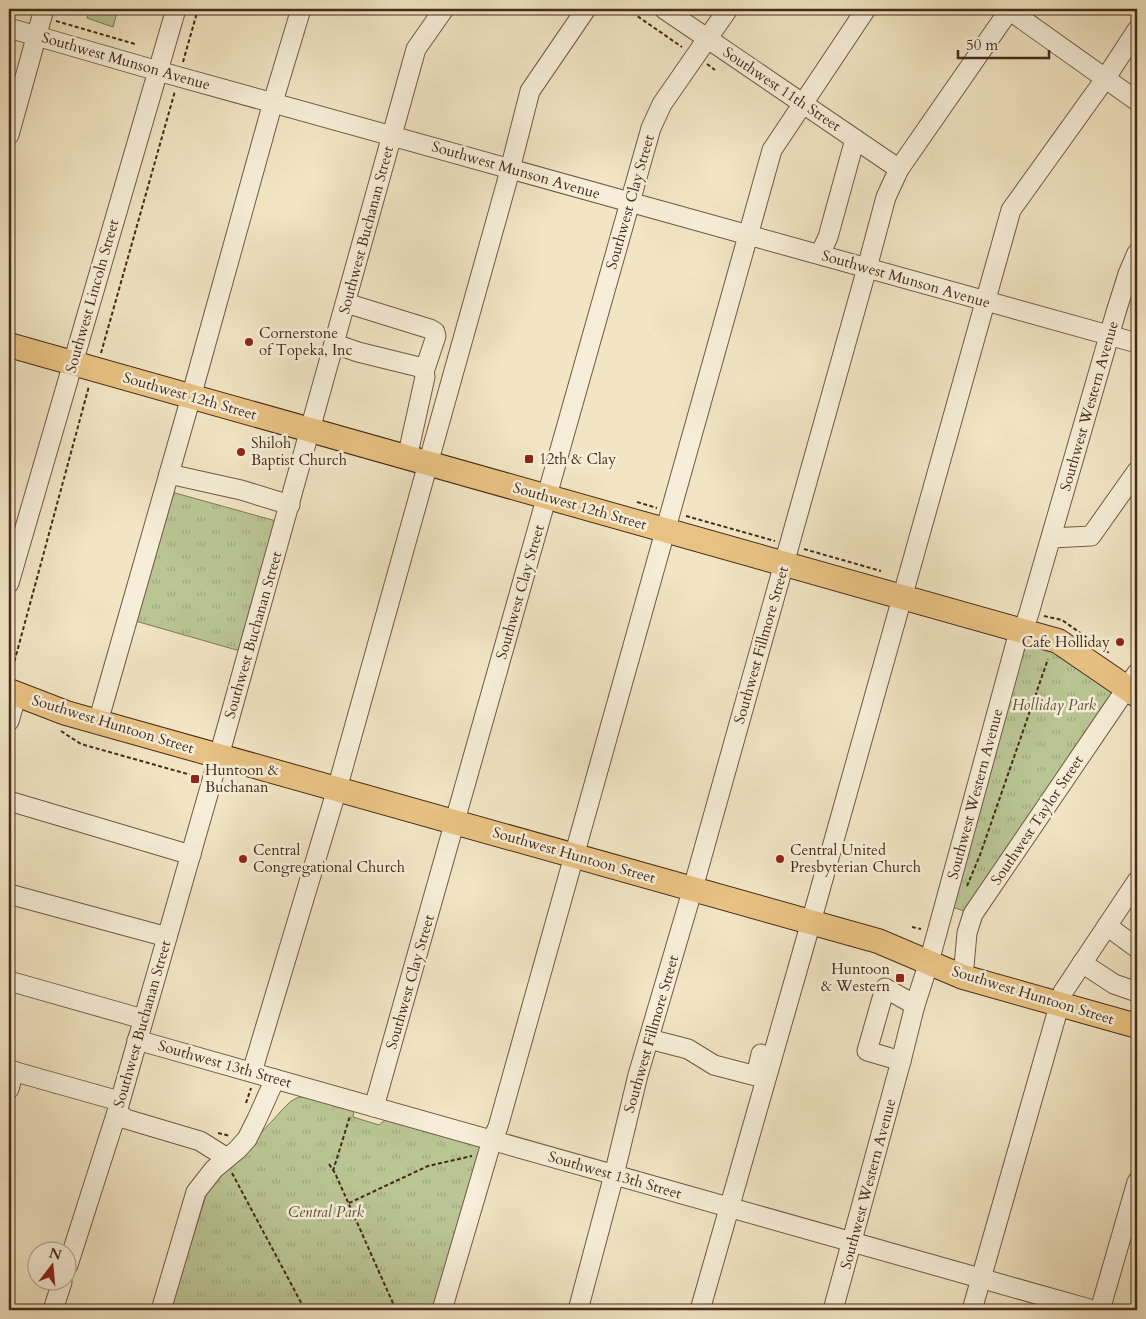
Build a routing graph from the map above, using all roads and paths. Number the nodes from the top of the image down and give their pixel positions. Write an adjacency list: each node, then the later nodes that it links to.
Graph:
1 (12, 9): 12 (path)
2 (176, 9): 19 (street, Southwest Lincoln Street)
3 (198, 9): 20 (path)
4 (301, 9): 23 (street)
5 (444, 9): 26 (street, Southwest Buchanan Street)
6 (586, 9): 28 (street)
7 (627, 9): 18 (path)
8 (664, 9): 16 (street, Southwest 11th Street)
9 (728, 9): 16 (street, Southwest Clay Street)
10 (866, 9): 24 (street)
11 (1009, 9): 21 (street); 29 (street, Southwest Fillmore Street)
12 (43, 13): 15 (street); 17 (path)
13 (9, 28): 15 (street, Southwest Munson Avenue)
14 (1137, 30): 21 (street)
15 (37, 36): 19 (street, Southwest Munson Avenue); 25 (street)
16 (708, 38): 18 (street, Southwest Clay Street); 24 (street, Southwest 11th Street)
17 (135, 44)
18 (695, 56): 30 (street, Southwest Clay Street)
19 (158, 71): 20 (street, Southwest Munson Avenue); 41 (street, Southwest Lincoln Street)
20 (179, 77): 23 (street, Southwest Munson Avenue); 41 (path)
21 (1105, 79): 22 (street); 35 (street)
22 (1137, 101)
23 (273, 102): 26 (street, Southwest Munson Avenue); 43 (street)
24 (802, 103): 27 (street, Southwest 11th Street); 31 (street)
25 (9, 135)
26 (392, 135): 28 (street, Southwest Munson Avenue); 36 (street, Southwest Buchanan Street)
27 (855, 139): 29 (street, Southwest 11th Street); 33 (street)
28 (510, 168): 30 (street, Southwest Munson Avenue); 45 (street)
29 (899, 169): 34 (street, Southwest Fillmore Street)
30 (630, 201): 31 (street, Southwest Munson Avenue); 48 (street, Southwest Clay Street)
31 (747, 235): 33 (street, Southwest Munson Avenue); 50 (street)
32 (1137, 253): 37 (street, Southwest Western Avenue)
33 (820, 254): 34 (street, Southwest Munson Avenue)
34 (867, 268): 35 (street, Southwest Munson Avenue); 52 (street, Southwest Fillmore Street)
35 (986, 302): 37 (street, Southwest Munson Avenue); 54 (street)
36 (346, 303): 39 (street, Southwest Buchanan Street); 42 (street)
37 (1110, 336): 38 (street); 51 (street, Southwest Western Avenue)
38 (1137, 343)
39 (334, 344): 42 (street); 44 (street, Southwest Buchanan Street)
40 (9, 345): 41 (main road, Southwest 12th Street)
41 (89, 362): 43 (main road, Southwest 12th Street); 53 (street, Southwest Lincoln Street); 58 (path)
42 (424, 372): 45 (street)
43 (191, 397): 44 (main road, Southwest 12th Street); 47 (street)
44 (310, 430): 45 (main road, Southwest 12th Street); 49 (street, Southwest Buchanan Street)
45 (418, 461): 48 (main road, Southwest 12th Street); 65 (street)
46 (1137, 471): 51 (street)
47 (169, 474): 49 (street); 60 (street)
48 (547, 497): 50 (main road, Southwest 12th Street); 67 (street, Southwest Clay Street)
49 (290, 504): 62 (street, Southwest Buchanan Street)
50 (665, 530): 52 (main road, Southwest 12th Street); 69 (street)
51 (1050, 538): 55 (street, Southwest Western Avenue)
52 (784, 564): 54 (main road, Southwest 12th Street); 71 (street, Southwest Fillmore Street)
53 (9, 583)
54 (903, 597): 55 (main road, Southwest 12th Street); 75 (street)
55 (1023, 631): 57 (main road, Southwest 12th Street); 78 (street, Southwest Western Avenue)
56 (1048, 659): 72 (path)
57 (1134, 685): 83 (street, Southwest Taylor Street)
58 (12, 686): 59 (street); 60 (main road, Southwest Huntoon Street)
59 (9, 721)
60 (98, 722): 62 (main road, Southwest Huntoon Street)
61 (55, 728): 63 (path)
62 (220, 756): 63 (street, Southwest Buchanan Street); 65 (main road, Southwest Huntoon Street)
63 (212, 780): 64 (path); 68 (street, Southwest Buchanan Street)
64 (236, 788)
65 (337, 788): 67 (main road, Southwest Huntoon Street); 96 (street)
66 (9, 801): 68 (street)
67 (455, 822): 69 (main road, Southwest Huntoon Street); 99 (street, Southwest Clay Street)
68 (190, 855): 79 (street, Southwest Buchanan Street)
69 (574, 855): 71 (main road, Southwest Huntoon Street); 103 (street)
70 (1137, 881): 74 (street)
71 (693, 888): 75 (main road, Southwest Huntoon Street); 91 (street, Southwest Fillmore Street)
72 (966, 888)
73 (9, 894): 79 (street)
74 (1130, 907): 76 (street)
75 (811, 922): 81 (main road, Southwest Huntoon Street); 111 (street)
76 (1107, 926): 80 (street); 82 (street)
77 (912, 927): 78 (path)
78 (936, 933): 81 (street, Southwest Western Avenue)
79 (167, 938): 88 (street, Southwest Buchanan Street)
80 (1137, 948)
81 (928, 962): 83 (main road, Southwest Huntoon Street); 86 (street, Southwest Western Avenue)
82 (1082, 962): 85 (street); 87 (street)
83 (963, 977): 87 (main road, Southwest Huntoon Street)
84 (9, 981): 88 (street)
85 (1137, 992)
86 (915, 1004): 93 (street, Southwest Western Avenue); 93 (street)
87 (1060, 1004): 89 (main road, Southwest Huntoon Street); 114 (street)
88 (143, 1019): 92 (street, Southwest Buchanan Street)
89 (1137, 1026)
90 (766, 1036): 91 (street)
91 (649, 1039): 108 (street, Southwest Fillmore Street)
92 (137, 1040): 96 (street, Southwest 13th Street); 98 (street, Southwest Buchanan Street)
93 (901, 1061): 113 (street, Southwest Western Avenue)
94 (10, 1077): 98 (street)
95 (274, 1079): 96 (street, Southwest 13th Street); 99 (street, Southwest 13th Street); 106 (street)
96 (252, 1080): 97 (path)
97 (246, 1104)
98 (118, 1107): 106 (street); 112 (street, Southwest Buchanan Street)
99 (374, 1107): 103 (street, Southwest 13th Street)
100 (352, 1112): 107 (path)
101 (216, 1132): 102 (path)
102 (235, 1138)
103 (492, 1140): 108 (street, Southwest 13th Street); 120 (street)
104 (472, 1156): 110 (path)
105 (329, 1164): 107 (path)
106 (229, 1165): 117 (street); 118 (path)
107 (333, 1171): 110 (path)
108 (614, 1175): 111 (street, Southwest 13th Street); 121 (street, Southwest Fillmore Street)
109 (1137, 1182): 126 (street)
110 (348, 1203): 119 (path)
111 (729, 1207): 113 (street, Southwest 13th Street); 122 (street)
112 (76, 1242)
113 (852, 1242): 114 (street, Southwest 13th Street); 123 (street, Southwest Western Avenue)
114 (980, 1278): 124 (street); 125 (street, Southwest 13th Street)
115 (59, 1292): 116 (street)
116 (53, 1310)
117 (161, 1310)
118 (305, 1310)
119 (396, 1310)
120 (442, 1310)
121 (578, 1310)
122 (700, 1310)
123 (833, 1310)
124 (972, 1310)
125 (1093, 1310)
126 (1100, 1310)

